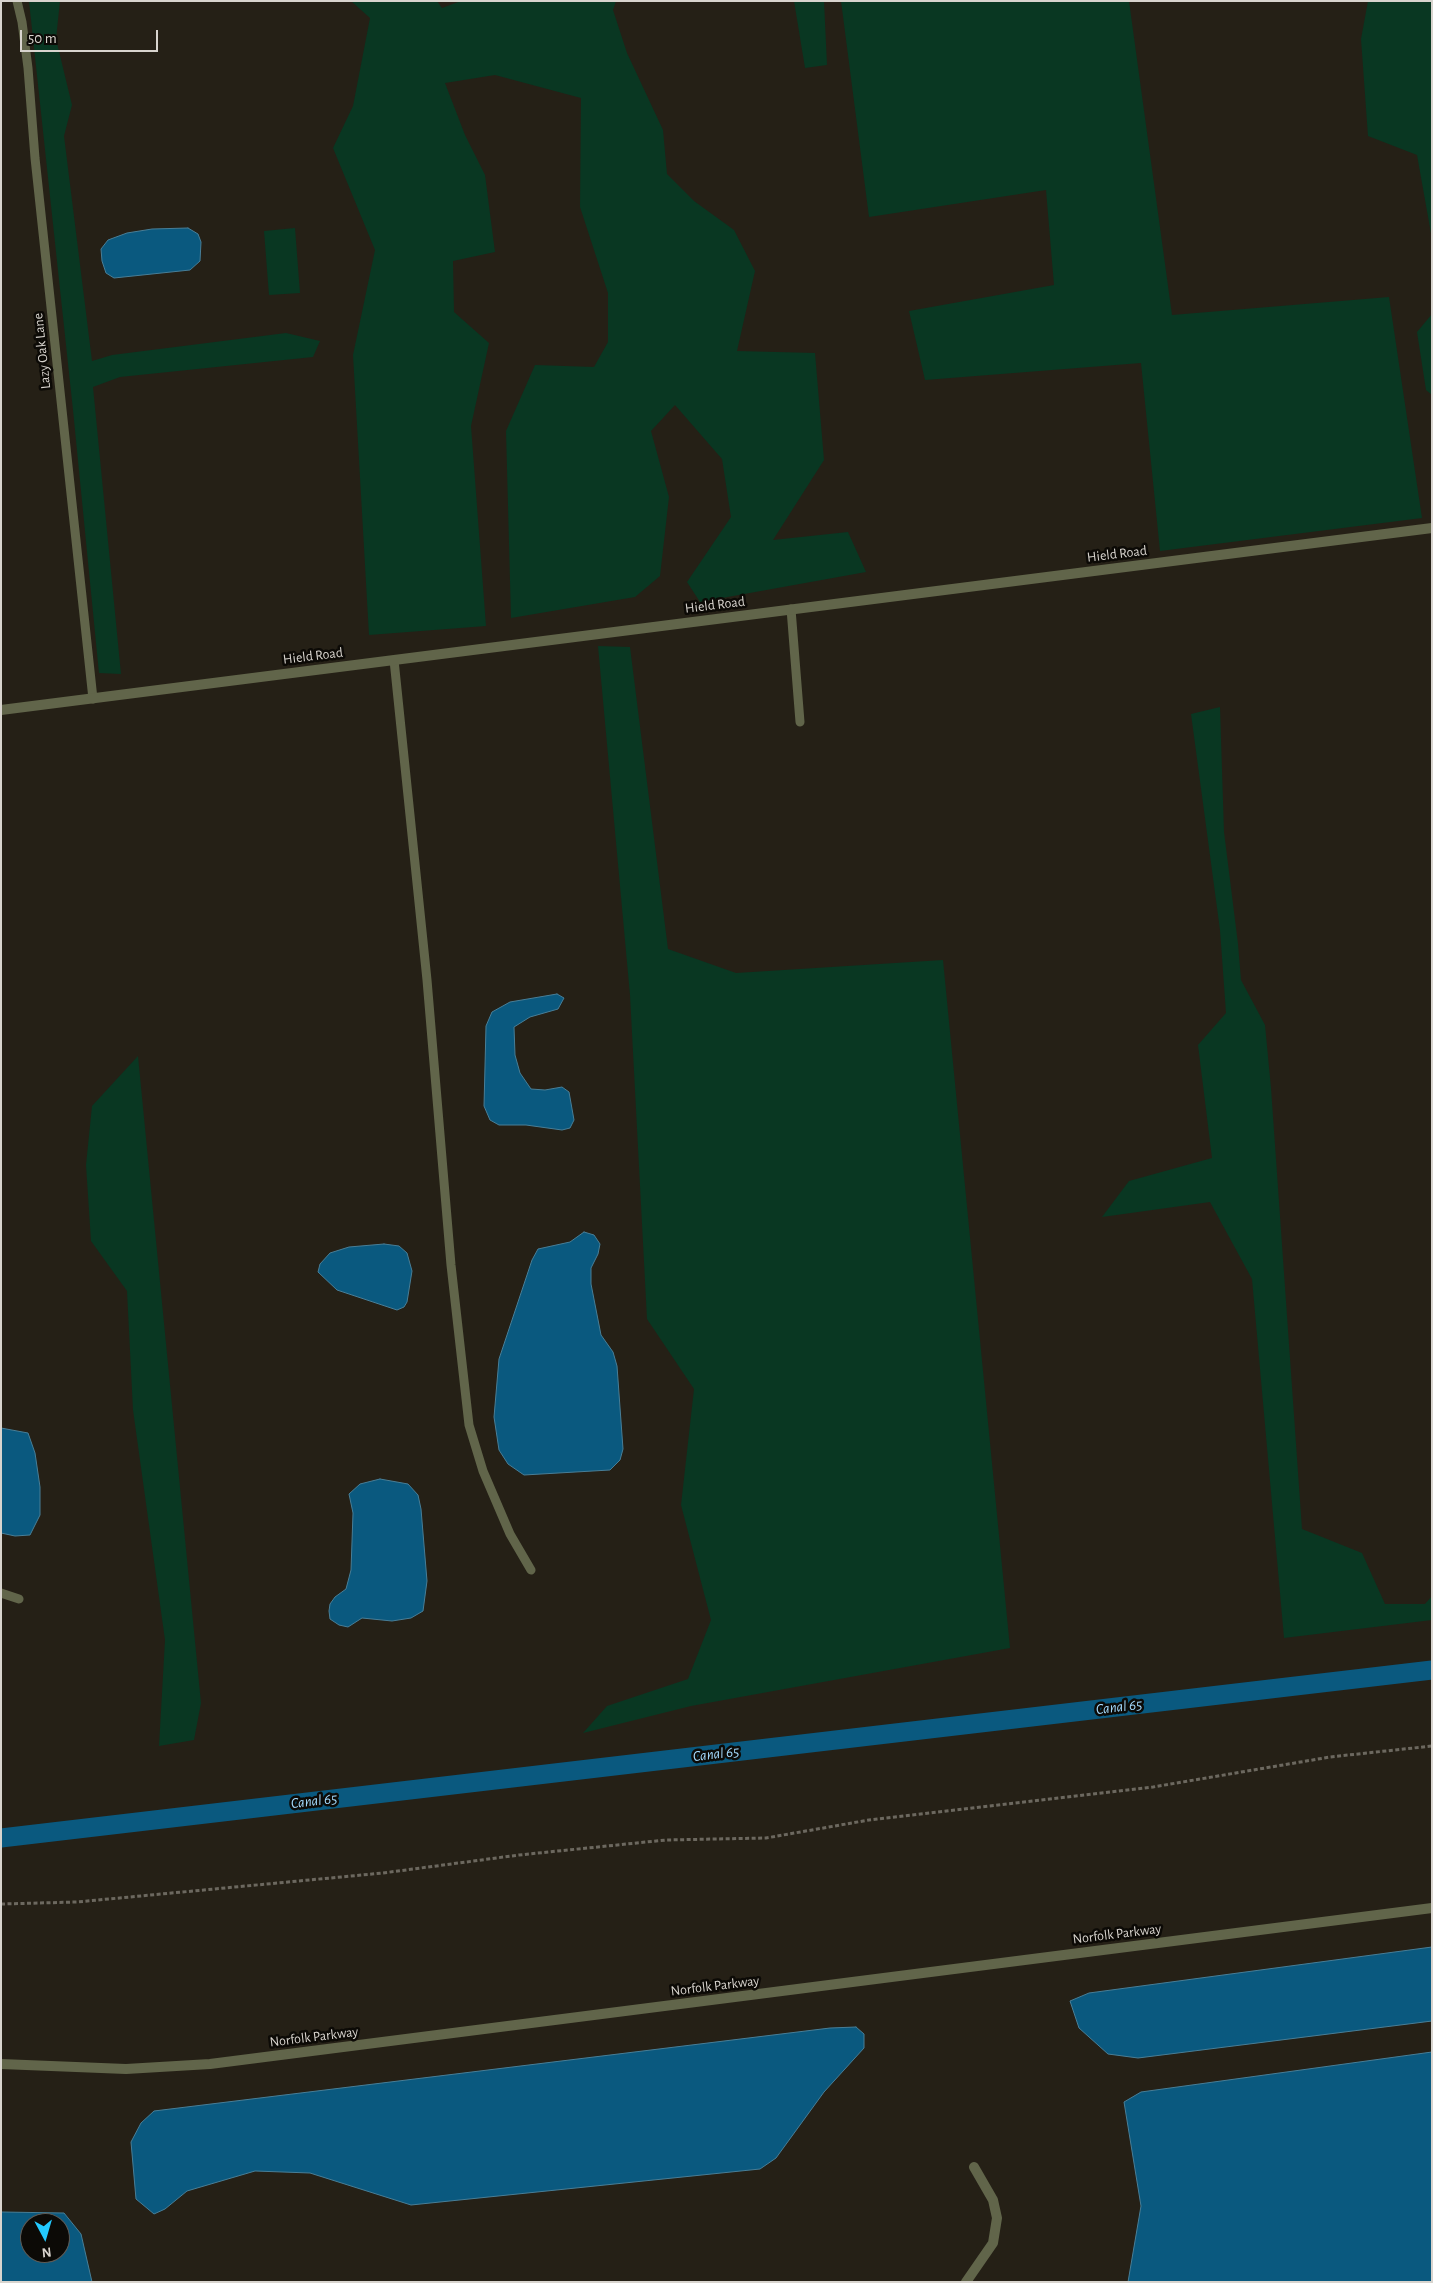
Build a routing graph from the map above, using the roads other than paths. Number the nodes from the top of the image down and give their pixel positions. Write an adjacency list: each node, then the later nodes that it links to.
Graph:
1 (17, 1): 5 (lane, Lazy Oak Lane)
2 (1432, 528): 3 (street, Hield Road)
3 (790, 609): 4 (street, Hield Road); 7 (lane)
4 (394, 660): 5 (street, Hield Road); 8 (lane)
5 (93, 698): 6 (street, Hield Road)
6 (1, 710)
7 (800, 722)
8 (532, 1570)
9 (1, 1593): 10 (lane)
10 (19, 1599)
11 (1432, 1908): 12 (street, Norfolk Parkway)
12 (1, 2064)
13 (974, 2167): 14 (street)
14 (966, 2282)

